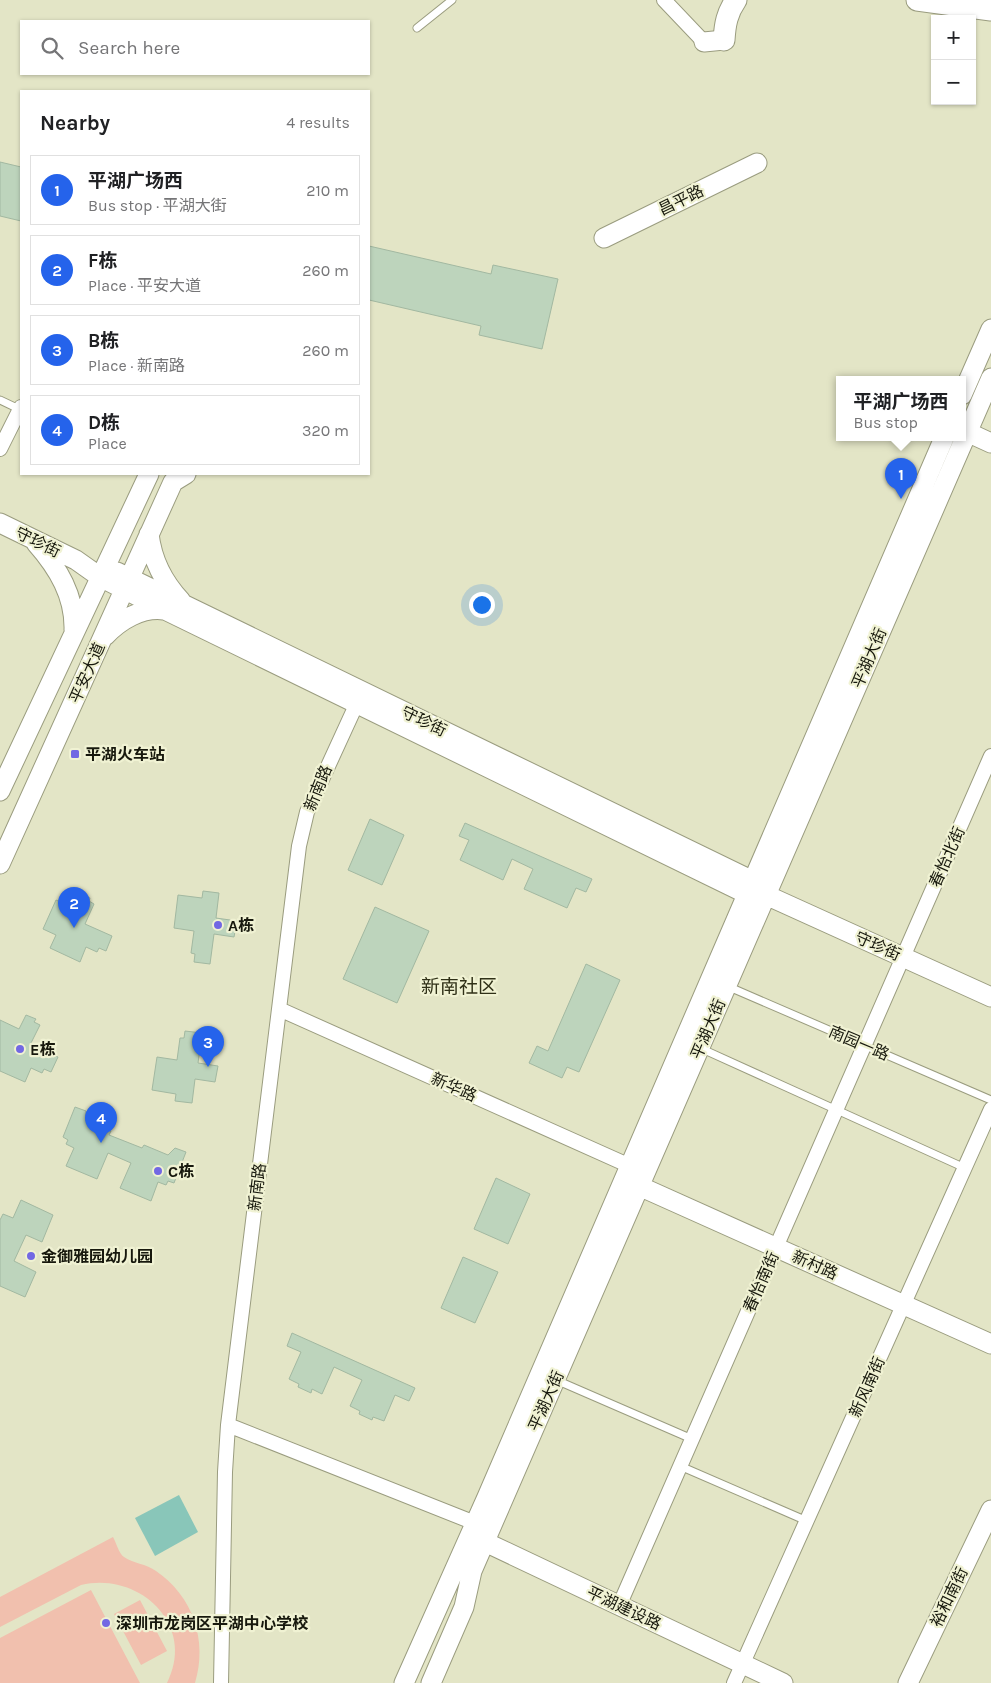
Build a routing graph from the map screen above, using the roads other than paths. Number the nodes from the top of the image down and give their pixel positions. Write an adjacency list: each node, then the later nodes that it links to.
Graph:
1 (452, 0): 6 (lane)
2 (664, 0): 7 (street)
3 (736, 0): 7 (main road)
4 (917, 0): 5 (main road)
5 (991, 10)
6 (417, 28)
7 (714, 41)
8 (757, 163): 9 (street, 昌平路)
9 (604, 238)
10 (991, 329): 12 (street)
11 (991, 378): 15 (street, 平湖大街)
12 (966, 386)
13 (0, 400): 14 (lane)
14 (20, 408): 20 (street)
15 (973, 410): 16 (street, 平湖大街)
16 (967, 432): 19 (street)
17 (943, 441): 35 (street, 平湖大街)
18 (963, 441): 36 (street, 平湖大街)
19 (991, 443)
20 (0, 449)
21 (149, 475): 26 (street, 平安大道)
22 (172, 477): 24 (street, 平安大道)
23 (0, 523): 25 (street, 守珍街)
24 (149, 534): 27 (street, 平安大道); 28 (street)
25 (32, 538): 26 (street, 守珍街); 29 (street)
26 (103, 571): 27 (street, 守珍街); 29 (street, 平安大道)
27 (127, 584): 28 (street, 守珍街); 30 (street, 平安大道)
28 (175, 607): 30 (street); 31 (street, 守珍街); 35 (street, 守珍街)
29 (74, 633): 33 (street, 平安大道)
30 (102, 639): 34 (street, 平安大道)
31 (357, 703): 35 (street, 守珍街); 40 (street, 新南路)
32 (991, 756): 37 (street, 春怡北街)
33 (0, 791)
34 (0, 864)
35 (750, 887): 36 (street, 守珍街); 46 (street, 平湖大街)
36 (766, 895): 37 (street, 守珍街); 38 (street, 平湖大街)
37 (903, 957): 39 (street, 守珍街); 41 (street, 春怡南街)
38 (727, 986): 41 (lane, 南园一路); 42 (street, 平湖大街)
39 (991, 997)
40 (279, 1009): 46 (street, 新华路); 53 (street, 新南路)
41 (864, 1045): 43 (lane, 南园一路); 45 (street, 春怡南街)
42 (700, 1048): 45 (lane); 48 (street, 平湖大街)
43 (991, 1100)
44 (991, 1109): 47 (street, 新风南街)
45 (836, 1110): 47 (lane); 49 (street, 春怡南街)
46 (630, 1166): 58 (street, 平湖大街)
47 (965, 1168): 50 (street, 新风南街)
48 (639, 1186): 49 (street, 新村路); 52 (street, 平湖大街)
49 (776, 1247): 50 (street, 新村路); 54 (street, 春怡南街)
50 (904, 1305): 51 (street, 新村路); 57 (street, 新风南街)
51 (991, 1344)
52 (556, 1380): 54 (lane); 59 (street, 平湖大街)
53 (228, 1425): 58 (street); 62 (street, 新南路)
54 (692, 1439): 55 (street, 春怡南街)
55 (680, 1466): 57 (lane); 60 (street, 春怡南街)
56 (991, 1510): 67 (street, 裕和南街)
57 (807, 1521): 61 (street, 新风南街)
58 (475, 1522): 59 (street); 63 (street, 平湖大街)
59 (484, 1542): 60 (street, 平湖建设路); 64 (street, 平湖大街)
60 (619, 1606): 61 (street, 平湖建设路)
61 (743, 1664): 65 (street, 新风南街); 66 (street, 平湖建设路)
62 (221, 1683)
63 (404, 1683)
64 (431, 1683)
65 (734, 1683)
66 (783, 1683)
67 (908, 1683)

